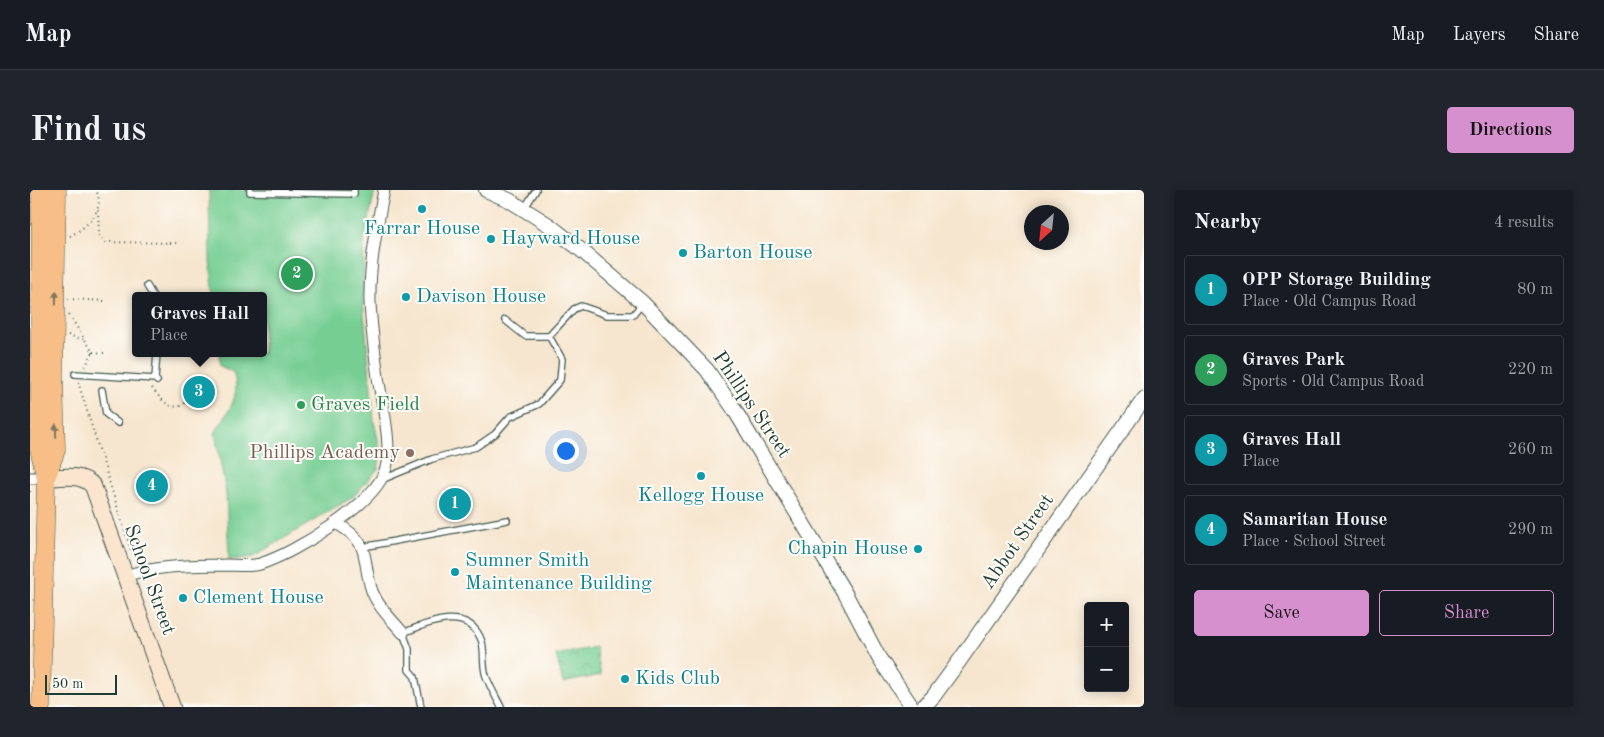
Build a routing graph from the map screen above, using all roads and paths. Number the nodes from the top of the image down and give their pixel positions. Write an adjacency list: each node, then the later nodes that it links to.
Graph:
1 (41, 190): 23 (main road)
2 (57, 190): 23 (main road, one-way to 2)
3 (96, 190): 10 (path)
4 (250, 190): 5 (lane)
5 (354, 190)
6 (384, 190): 34 (street)
7 (486, 190): 9 (street, Phillips Street)
8 (536, 190): 9 (lane)
9 (524, 209): 17 (street, Phillips Street)
10 (98, 210): 11 (path); 12 (path)
11 (68, 237)
12 (178, 243)
13 (147, 286): 14 (lane)
14 (151, 292)
15 (68, 299): 16 (path)
16 (105, 301)
17 (643, 303): 21 (lane); 45 (street, Phillips Street)
18 (68, 313): 22 (path)
19 (505, 320): 21 (lane)
20 (68, 335): 22 (path)
21 (549, 336): 34 (lane)
22 (87, 342): 24 (path)
23 (41, 346): 33 (main road)
24 (93, 352): 25 (path); 27 (path)
25 (104, 352)
26 (157, 357): 27 (lane)
27 (75, 374): 38 (path)
28 (152, 387): 31 (path)
29 (102, 390): 32 (lane)
30 (1144, 399): 46 (street, Abbot Street)
31 (186, 400)
32 (118, 423)
33 (38, 478): 39 (main road, School Street); 41 (main road)
34 (379, 481): 36 (street)
35 (507, 520): 37 (lane)
36 (336, 523): 37 (street); 39 (street)
37 (363, 547): 40 (street)
38 (132, 555)
39 (125, 576): 42 (main road, School Street)
40 (403, 633): 43 (lane); 44 (lane)
41 (41, 707)
42 (172, 707)
43 (421, 707)
44 (501, 707)
45 (912, 707)
46 (923, 707)

